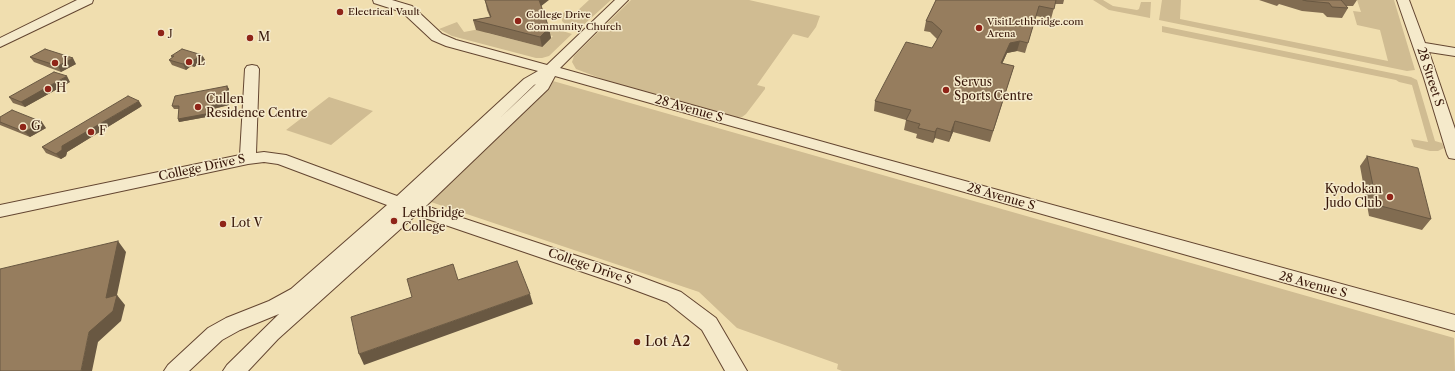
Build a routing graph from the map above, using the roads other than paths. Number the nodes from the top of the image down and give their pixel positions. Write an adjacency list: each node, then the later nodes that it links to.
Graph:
1 (87, 0): 5 (street)
2 (379, 0): 9 (street, 28 Avenue S)
3 (622, 0): 9 (street)
4 (1403, 0): 6 (street, 28 Street S)
5 (0, 43)
6 (1420, 46): 7 (street); 10 (street, 28 Street S)
7 (1455, 52)
8 (252, 69): 11 (street)
9 (550, 70): 12 (street); 15 (street, 28 Avenue S)
10 (1455, 154)
11 (248, 159): 12 (street, College Drive S); 13 (street, College Drive S)
12 (407, 206): 14 (street); 16 (street); 19 (street, College Drive S)
13 (0, 211)
14 (252, 317): 16 (street); 17 (street)
15 (1454, 324)
16 (271, 333): 18 (street)
17 (175, 371)
18 (234, 371)
19 (736, 371)

